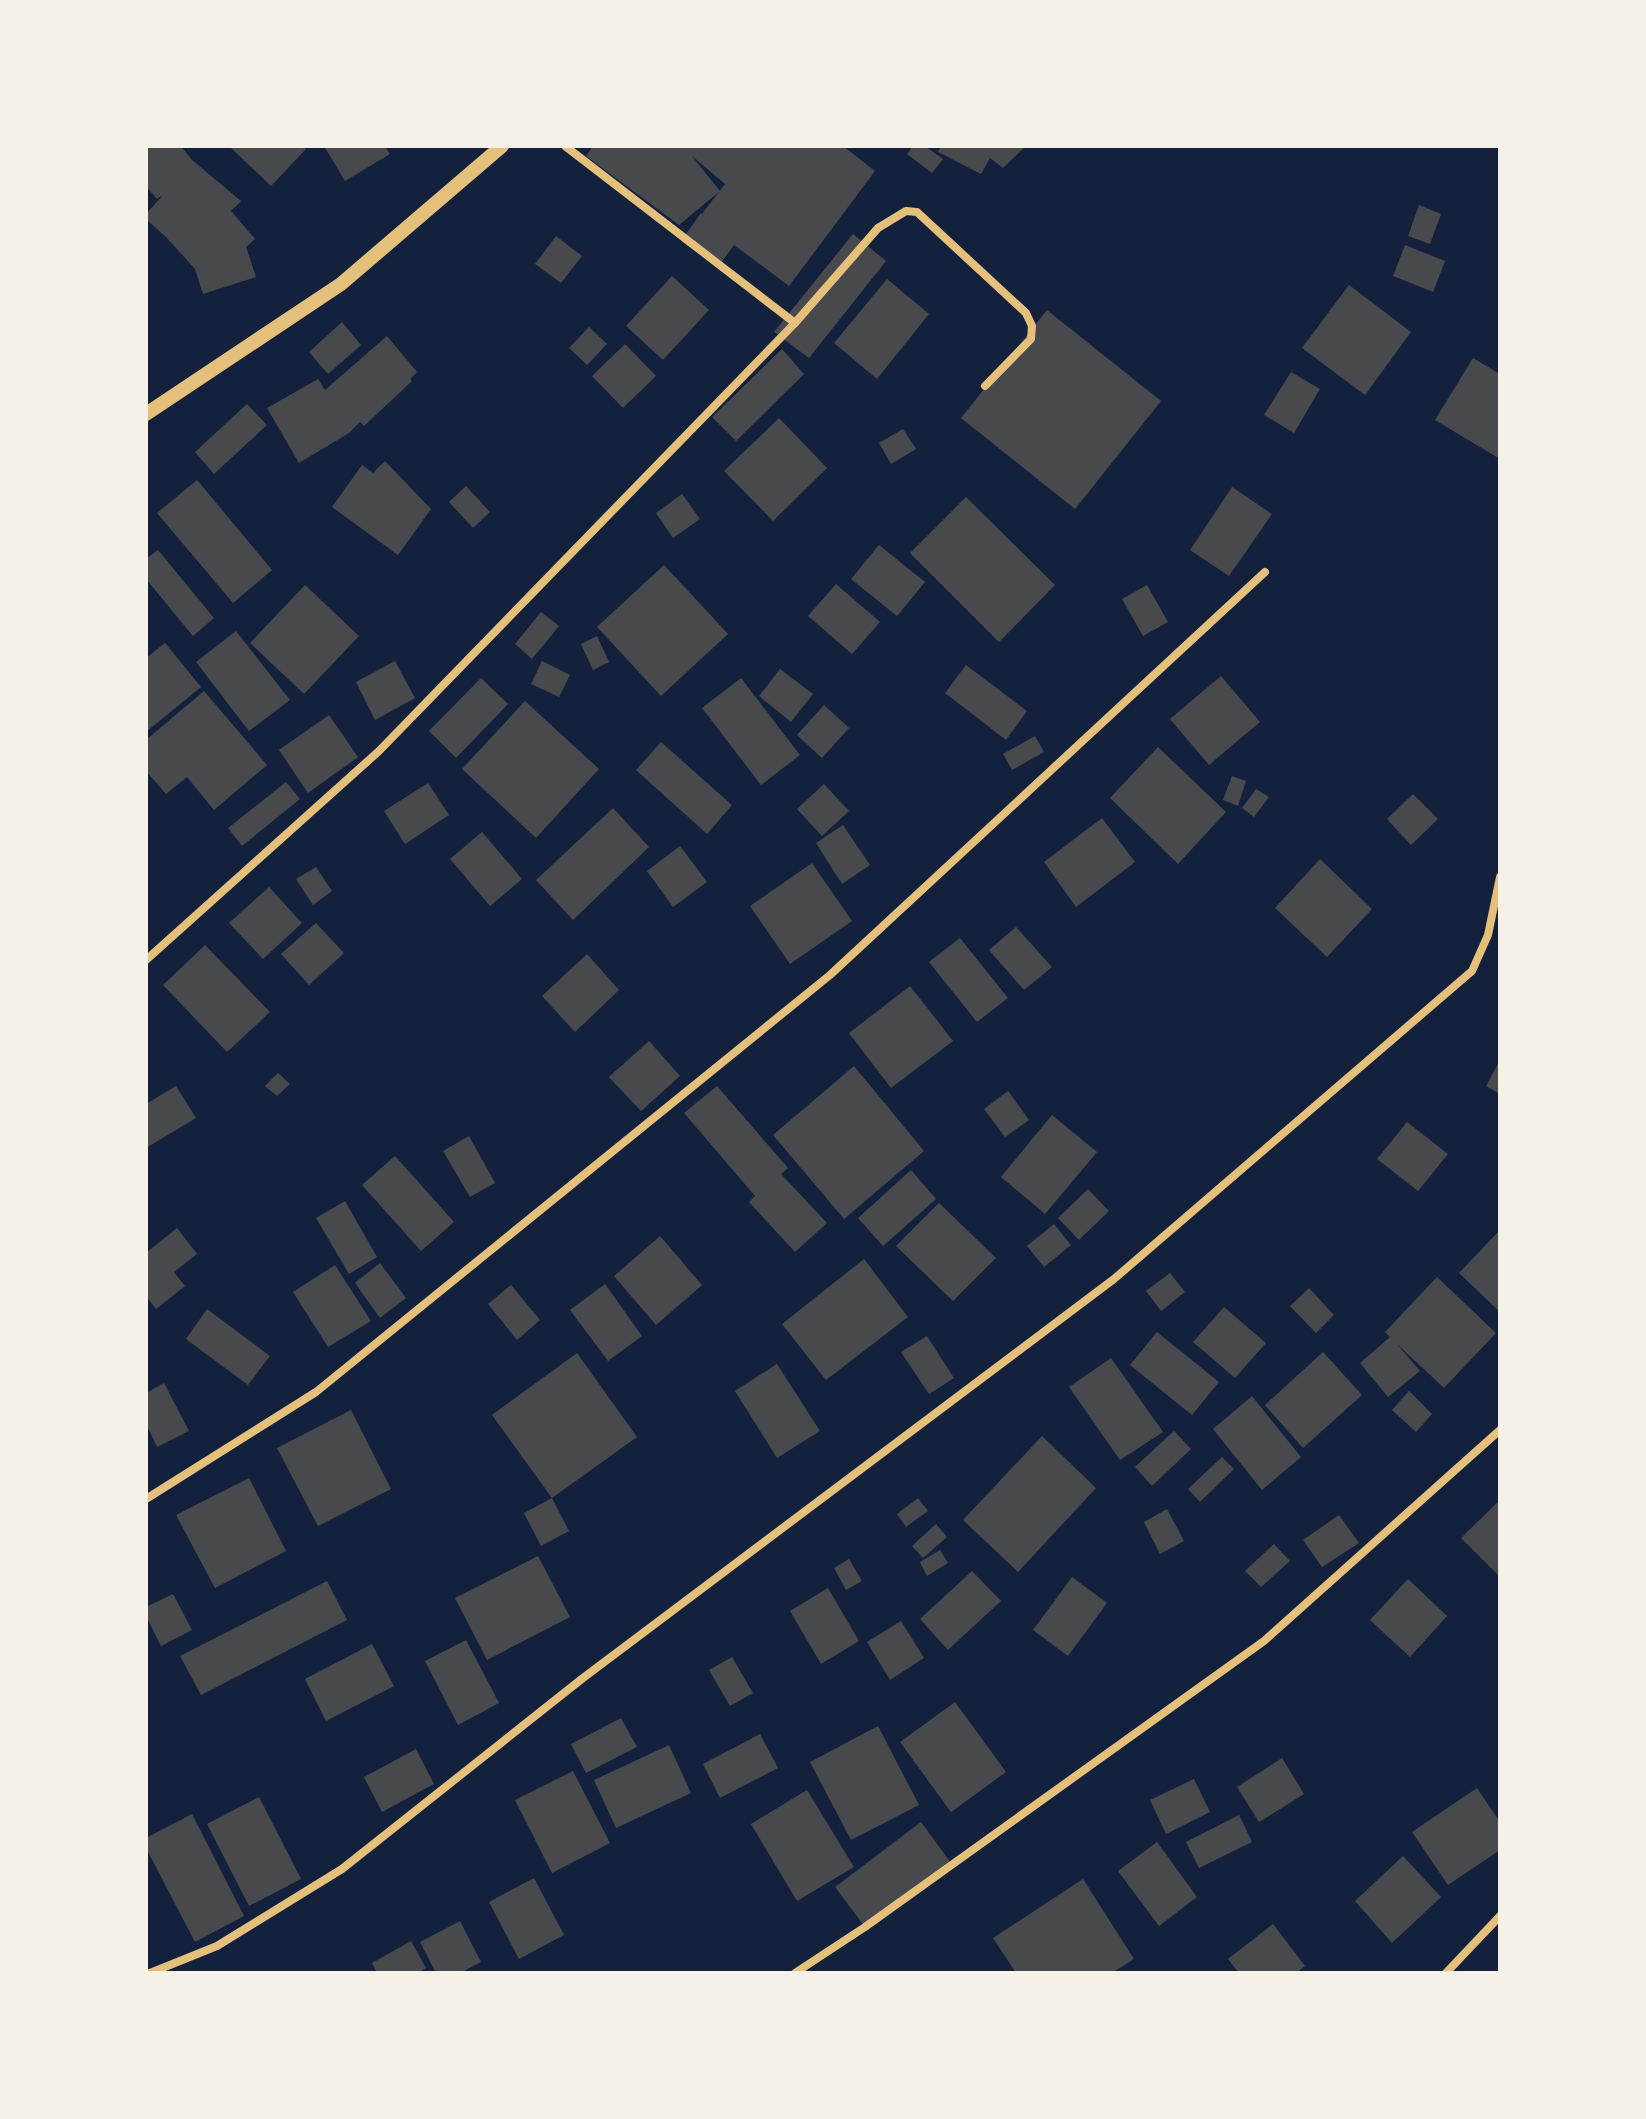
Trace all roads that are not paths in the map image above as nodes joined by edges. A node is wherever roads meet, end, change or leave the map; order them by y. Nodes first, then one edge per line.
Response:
1 (502, 146) edge
2 (565, 146) edge
3 (795, 323) junction
4 (985, 386) dead end
5 (146, 414) edge
6 (1265, 572) dead end
7 (1500, 877) edge
8 (146, 960) edge
9 (1500, 1430) edge
10 (146, 1499) edge
11 (1500, 1916) edge
12 (150, 1973) edge
13 (795, 1973) edge
14 (1446, 1973) edge

1 - 5 street
2 - 3 street
3 - 4 street
3 - 8 street
6 - 10 street
7 - 12 street
9 - 13 street
11 - 14 street

